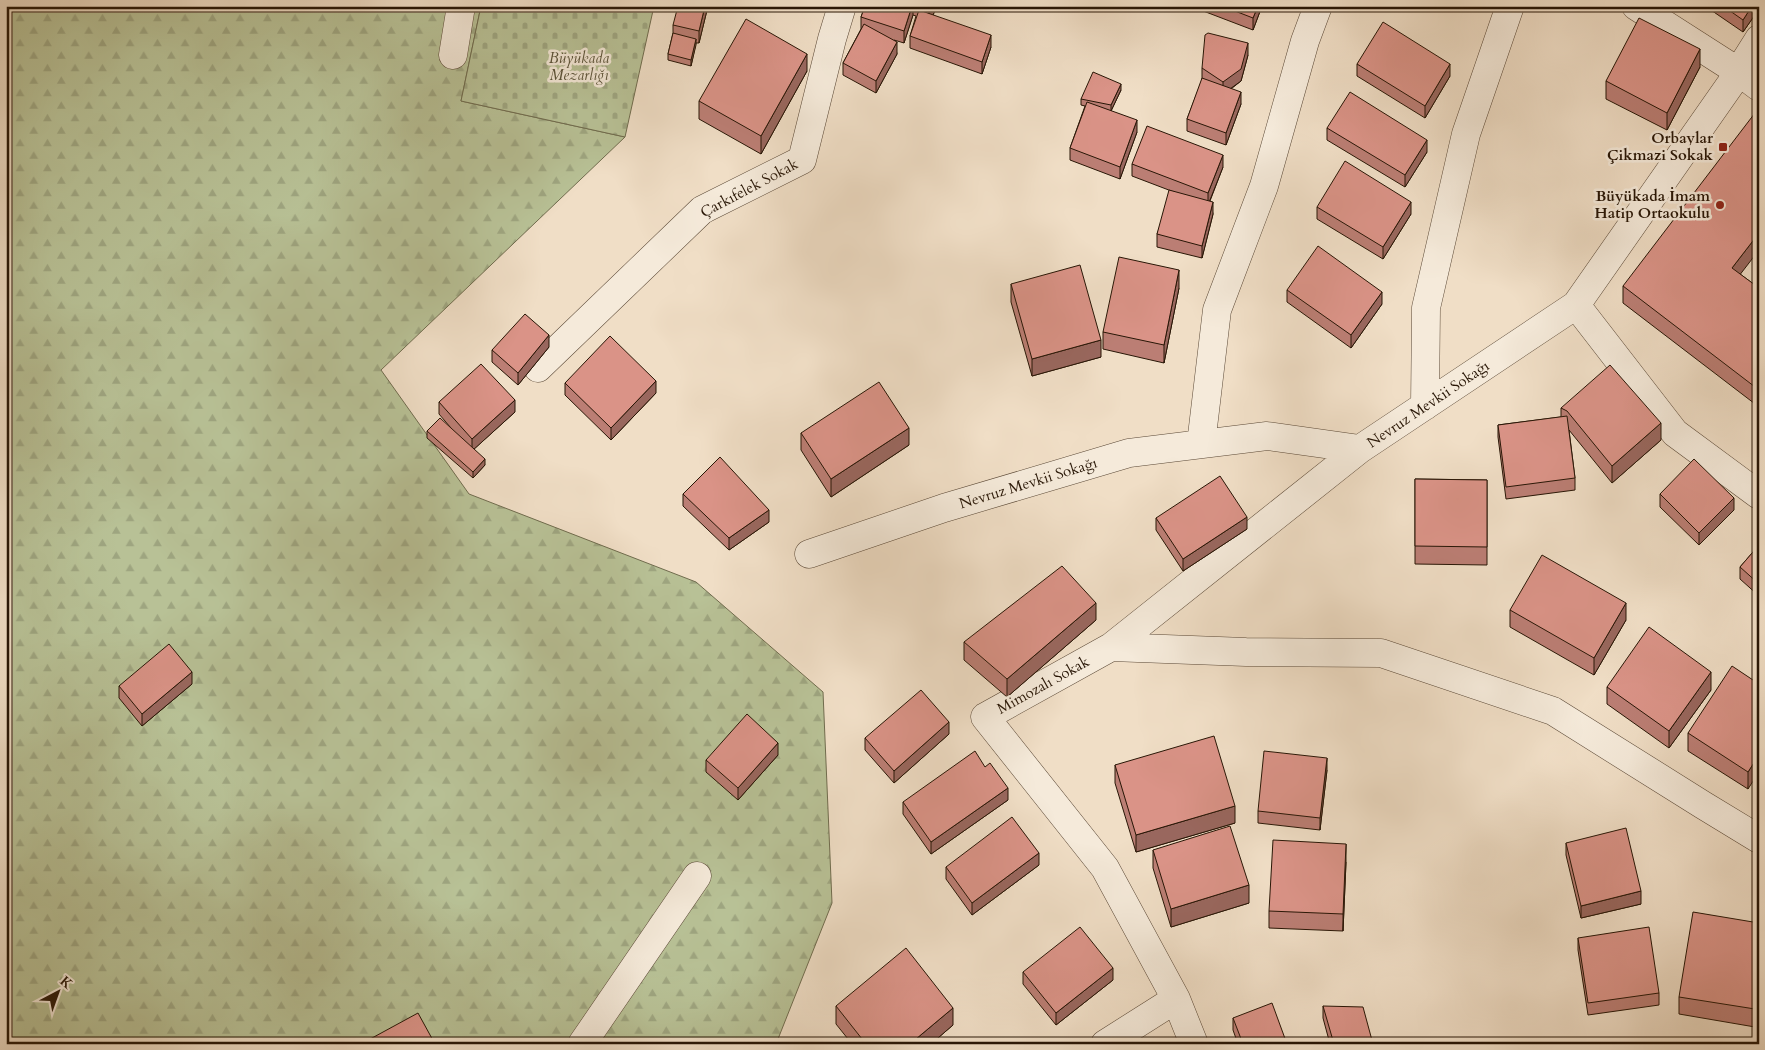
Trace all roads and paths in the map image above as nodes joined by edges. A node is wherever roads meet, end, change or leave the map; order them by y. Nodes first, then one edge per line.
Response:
1 (461, 6) edge
2 (842, 6) edge
3 (1318, 6) edge
4 (1510, 6) edge
5 (1636, 6) edge
6 (1759, 39) edge
7 (453, 55) dead end
8 (1749, 80) edge
9 (1576, 304) junction
10 (538, 368) dead end
11 (1426, 406) junction
12 (1201, 444) junction
13 (1360, 449) junction
14 (1759, 495) edge
15 (809, 554) dead end
16 (1111, 647) junction
17 (1759, 839) edge
18 (697, 876) dead end
19 (1176, 998) junction
20 (582, 1044) edge
21 (1106, 1044) edge
22 (1194, 1044) edge

1 - 7 street
2 - 10 street, Çarkıfelek Sokak
3 - 12 street
4 - 11 street
5 - 8 street
6 - 8 street, Nevruz Mevkii Sokağı
8 - 9 street, Nevruz Mevkii Sokağı
9 - 11 street, Nevruz Mevkii Sokağı
9 - 14 street
11 - 13 street, Nevruz Mevkii Sokağı
12 - 13 street, Nevruz Mevkii Sokağı
12 - 15 street, Nevruz Mevkii Sokağı
13 - 16 street, Mimozalı Sokak
16 - 17 street
16 - 19 street, Mimozalı Sokak
18 - 20 street
19 - 21 street
19 - 22 street, Mimozalı Sokak

